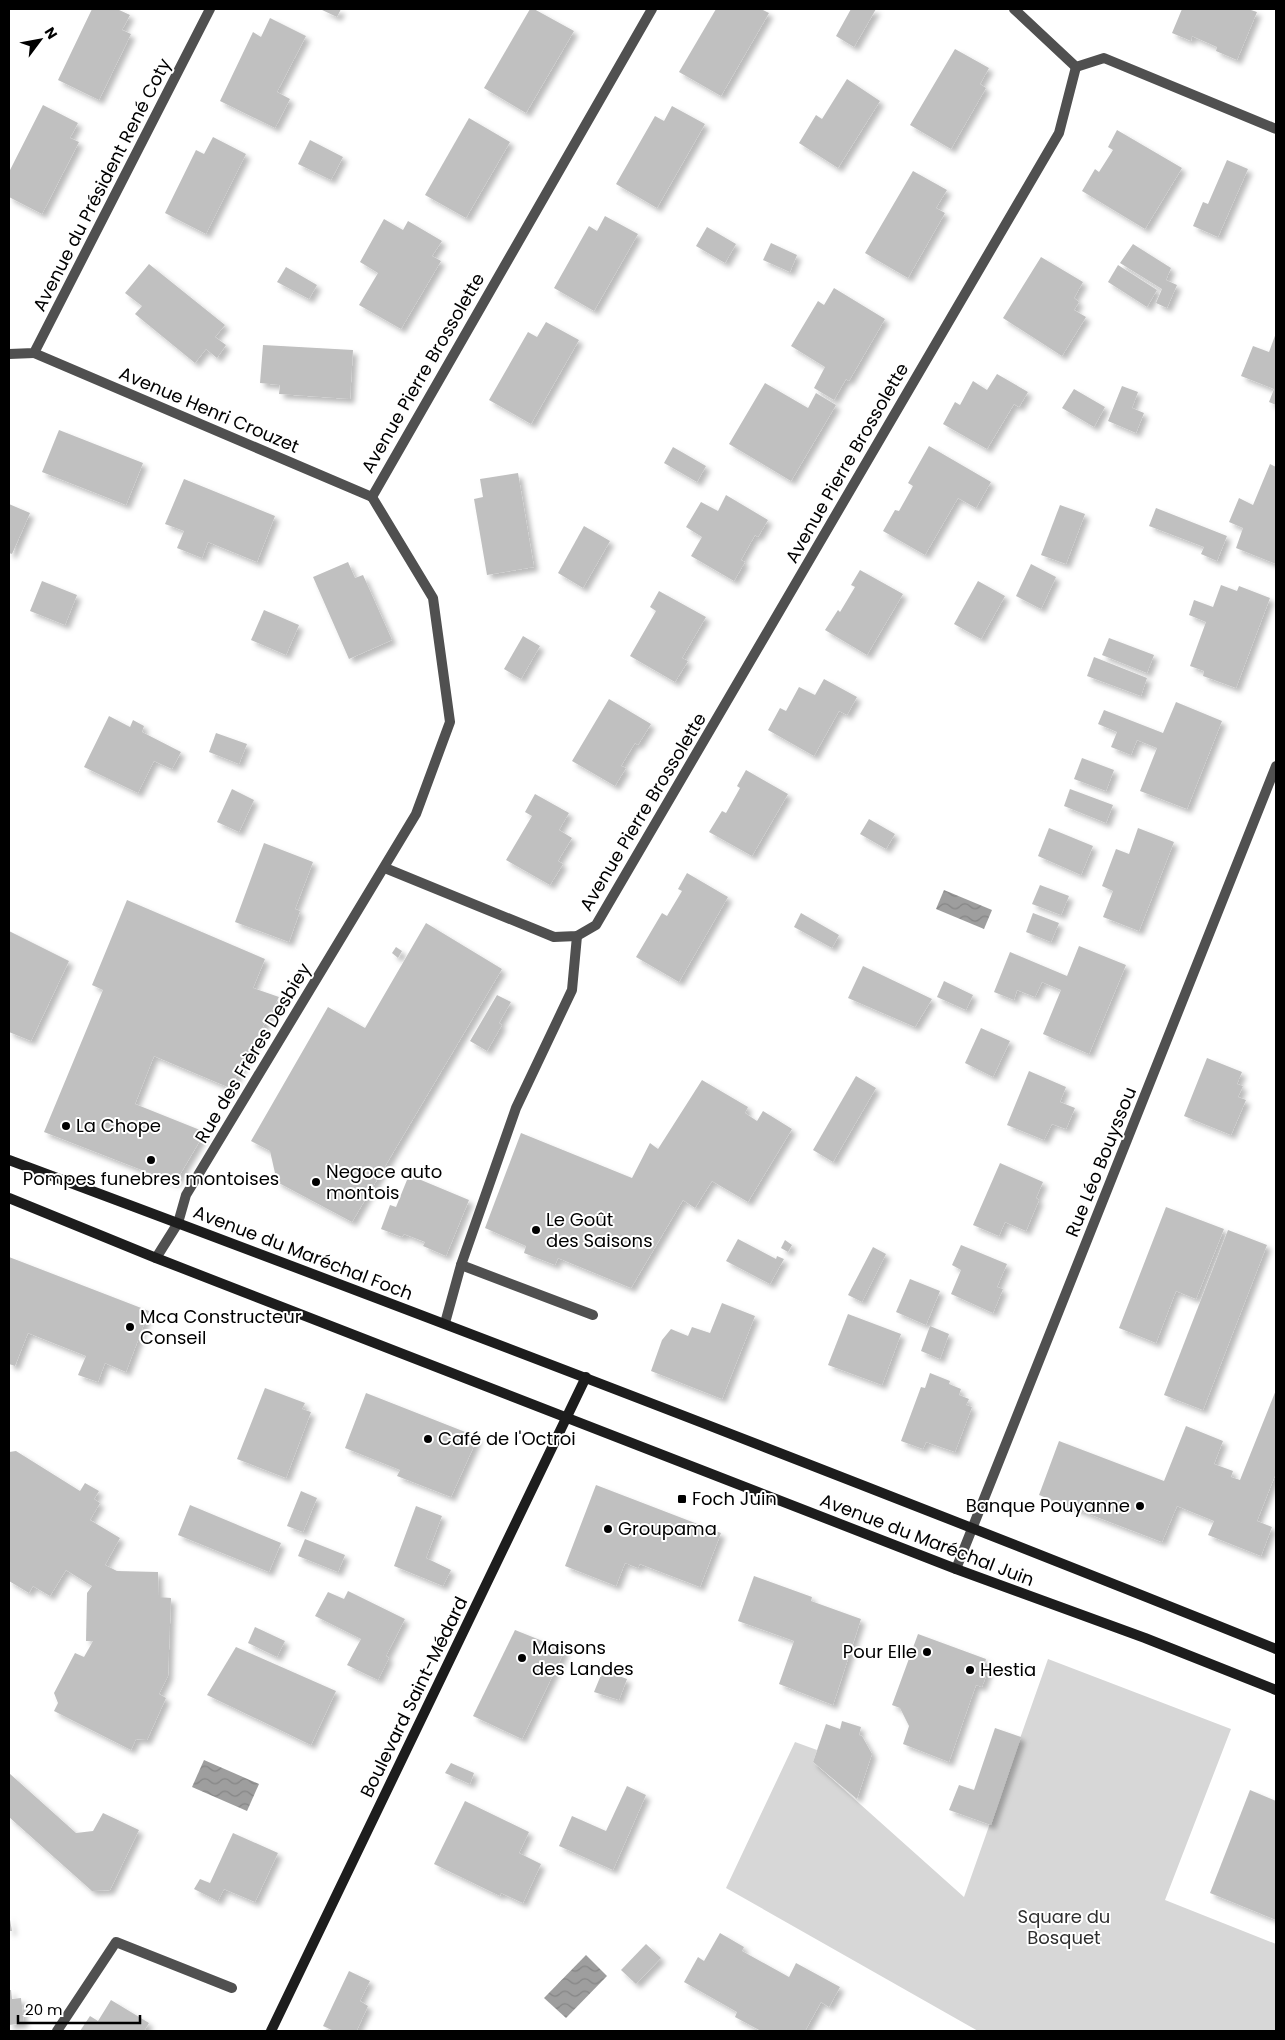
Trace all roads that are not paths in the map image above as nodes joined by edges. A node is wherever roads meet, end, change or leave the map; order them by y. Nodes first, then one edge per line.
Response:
1 (210, 9) edge
2 (652, 9) edge
3 (1014, 9) edge
4 (1076, 67) junction
5 (1276, 128) edge
6 (34, 353) junction
7 (9, 354) edge
8 (372, 497) junction
9 (1276, 766) edge
10 (385, 868) junction
11 (578, 936) junction
12 (9, 1160) edge
13 (9, 1198) edge
14 (178, 1224) junction
15 (156, 1258) junction
16 (462, 1265) junction
17 (593, 1315) dead end
18 (445, 1324) junction
19 (586, 1377) junction
20 (567, 1417) junction
21 (972, 1526) junction
22 (956, 1569) junction
23 (1276, 1649) edge
24 (1276, 1690) edge
25 (232, 1988) dead end
26 (57, 2031) edge
27 (271, 2031) edge

1 - 6 street, Avenue du Président René Coty
2 - 8 street, Avenue Pierre Brossolette
3 - 4 street
4 - 5 street
4 - 11 street, Avenue Pierre Brossolette
6 - 7 street
6 - 8 street, Avenue Henri Crouzet
8 - 10 street, Avenue Pierre Brossolette
9 - 21 street, Rue Léo Bouyssou
10 - 11 street, Avenue Pierre Brossolette
10 - 14 street, Rue des Frères Desbiey
11 - 16 street
12 - 14 main road, Avenue du Maréchal Foch
13 - 15 main road
14 - 15 street, Rue des Frères Desbiey
14 - 18 main road, Avenue du Maréchal Foch
15 - 20 main road
16 - 17 street
16 - 18 street
18 - 19 main road, Avenue du Maréchal Foch
19 - 20 main road, Boulevard Saint-Médard
19 - 21 main road, Avenue du Maréchal Juin
20 - 22 main road, Avenue du Maréchal Juin
20 - 27 main road, Boulevard Saint-Médard
21 - 22 street, Rue Léo Bouyssou
21 - 23 main road, Avenue du Maréchal Juin
22 - 24 main road, Avenue du Maréchal Juin
25 - 26 street

